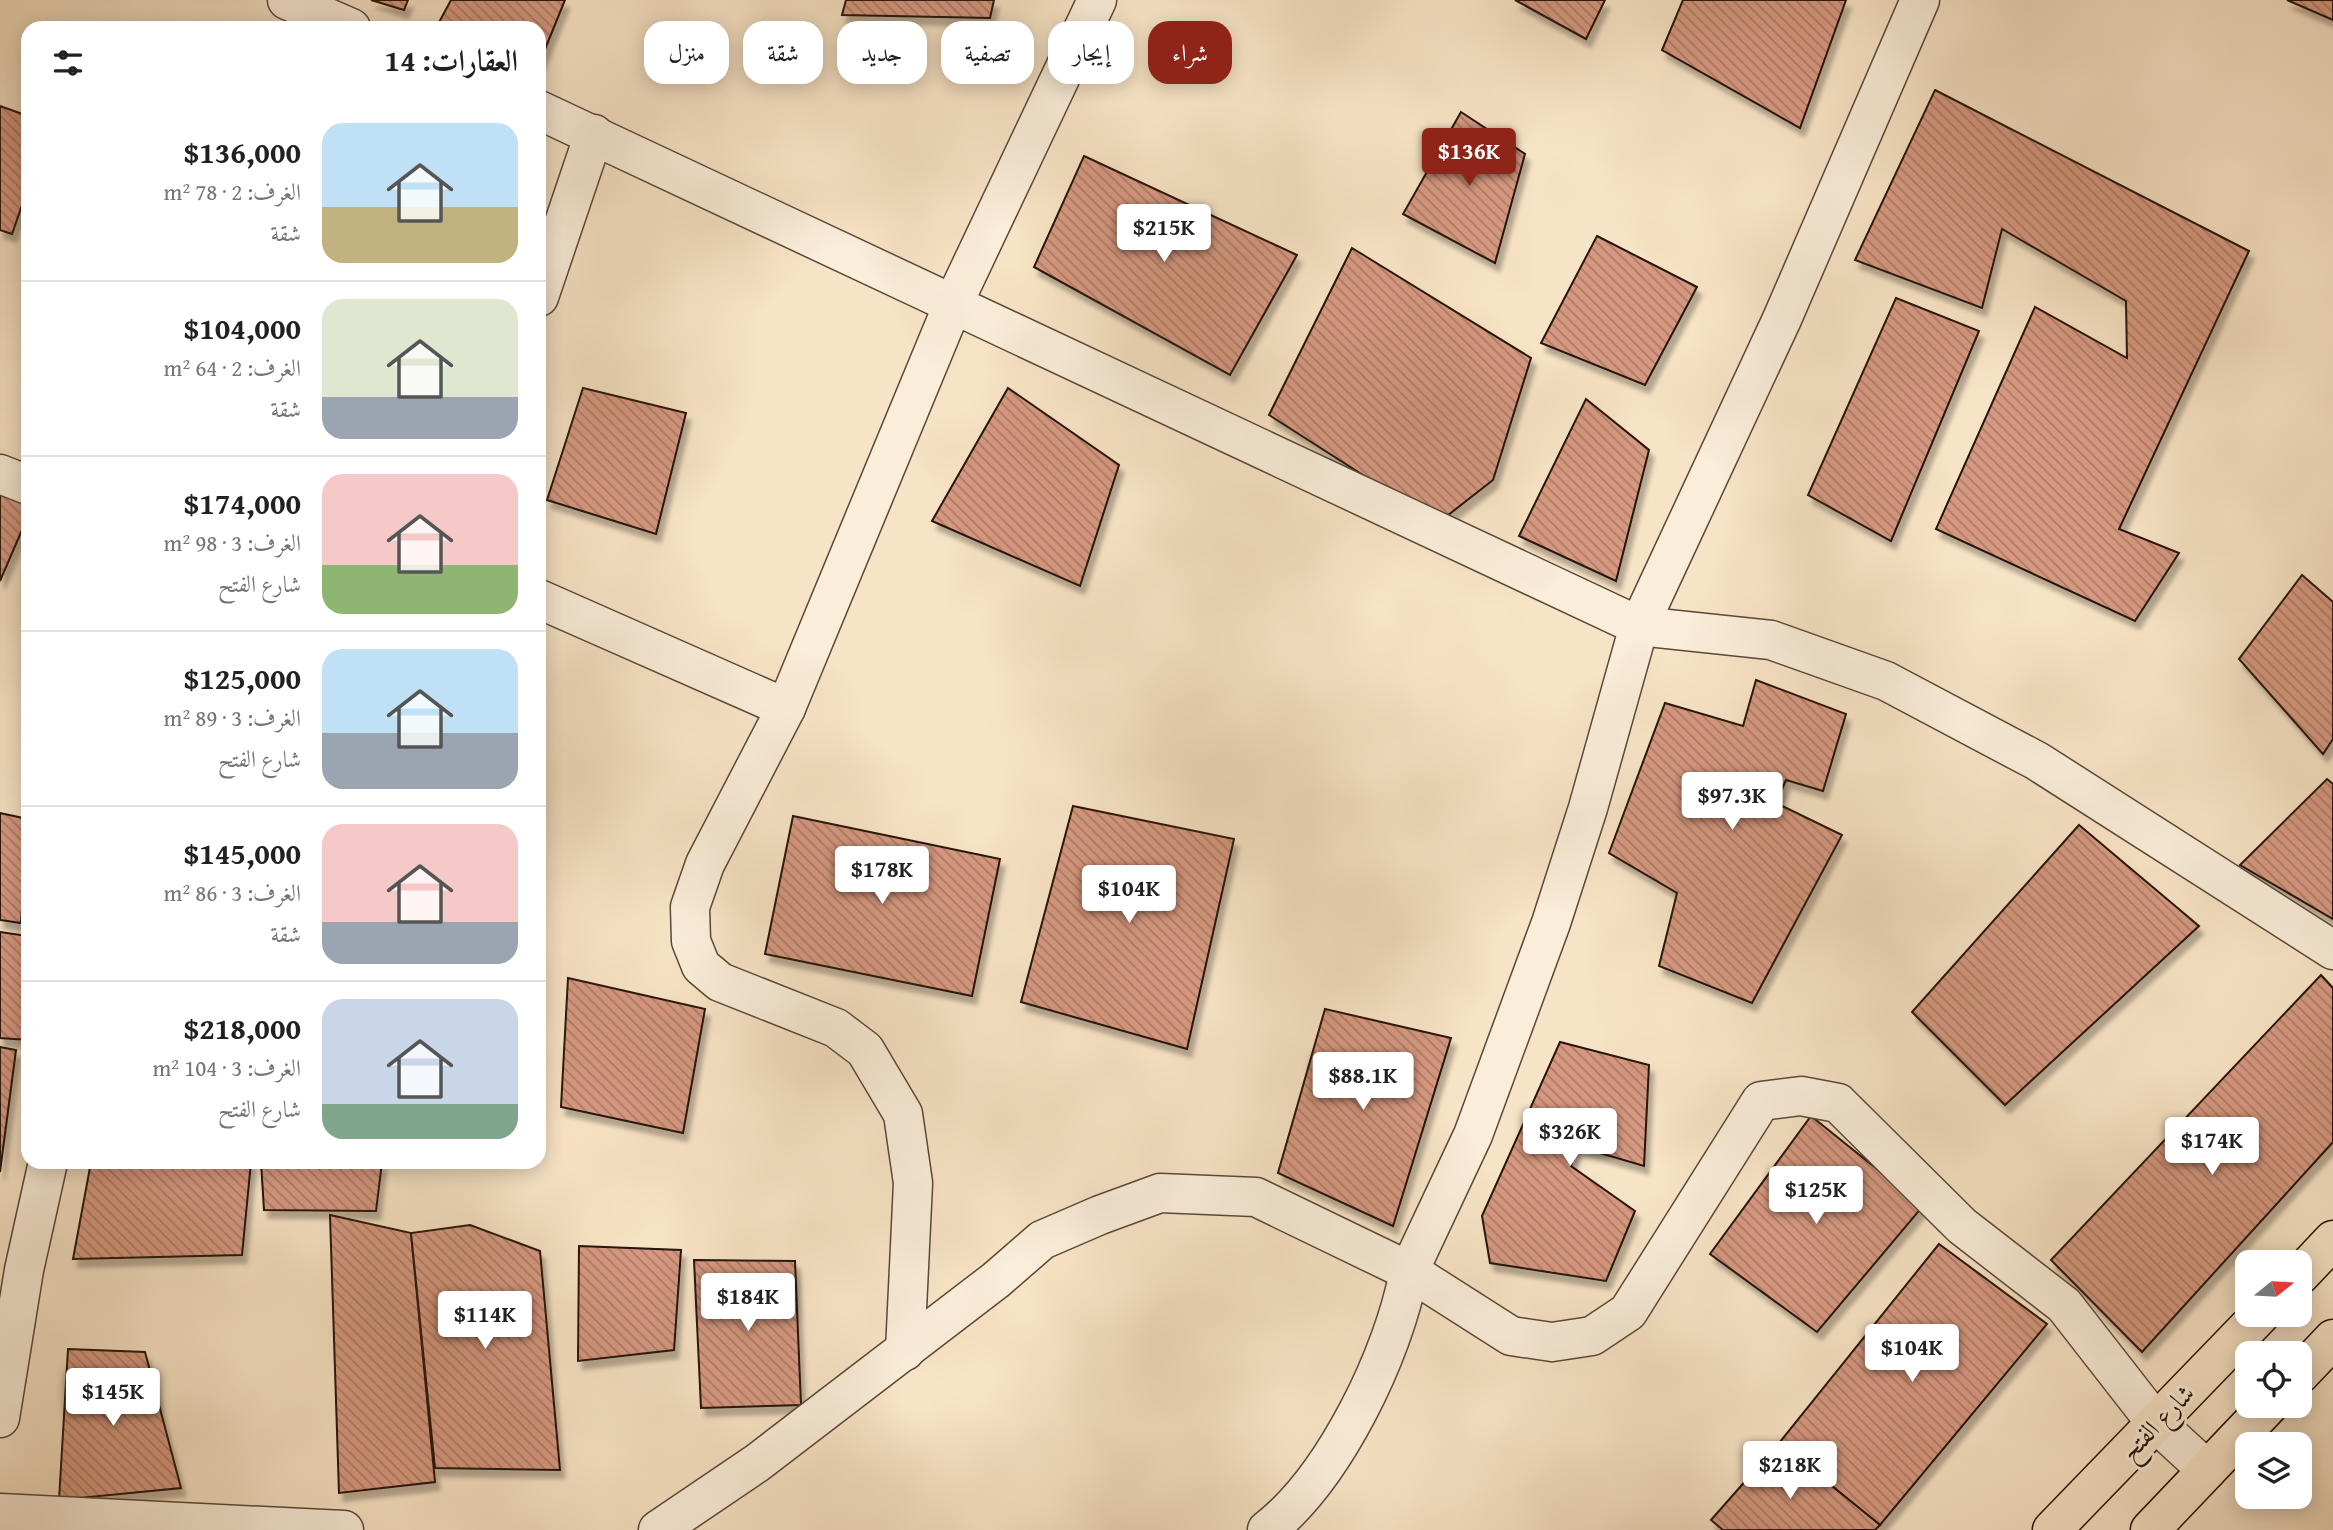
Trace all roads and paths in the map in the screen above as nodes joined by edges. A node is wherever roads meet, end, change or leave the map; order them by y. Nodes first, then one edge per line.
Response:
1 (287, 0) edge
2 (1097, 0) edge
3 (1920, 0) edge
4 (335, 21) edge
5 (546, 113) edge
6 (594, 134) junction
7 (546, 276) edge
8 (954, 302) junction
9 (0, 474) edge
10 (21, 482) edge
11 (546, 602) edge
12 (1639, 626) junction
13 (786, 708) junction
14 (2333, 950) edge
15 (46, 1169) edge
16 (2333, 1240) edge
17 (2312, 1262) edge
18 (1409, 1271) junction
19 (2248, 1327) edge
20 (2333, 1339) edge
21 (905, 1351) junction
22 (2312, 1361) edge
23 (0, 1418) edge
24 (2257, 1418) edge
25 (2156, 1423) junction
26 (2207, 1470) junction
27 (0, 1513) edge
28 (344, 1530) edge
29 (658, 1530) edge
30 (1267, 1530) edge
31 (2052, 1530) edge
32 (2150, 1530) edge

1 - 4 street
2 - 8 street
3 - 12 street
5 - 6 street
6 - 7 street
6 - 8 street
8 - 12 street
8 - 13 street
9 - 10 street
11 - 13 street
12 - 14 street
12 - 18 street
13 - 21 street
15 - 23 street
16 - 17 main road
18 - 21 street
18 - 25 street
18 - 30 street
19 - 25 main road, شارع الفتح
20 - 22 main road
21 - 29 street
24 - 26 main road
25 - 26 street
25 - 31 main road, شارع الفتح
26 - 32 main road
27 - 28 street

